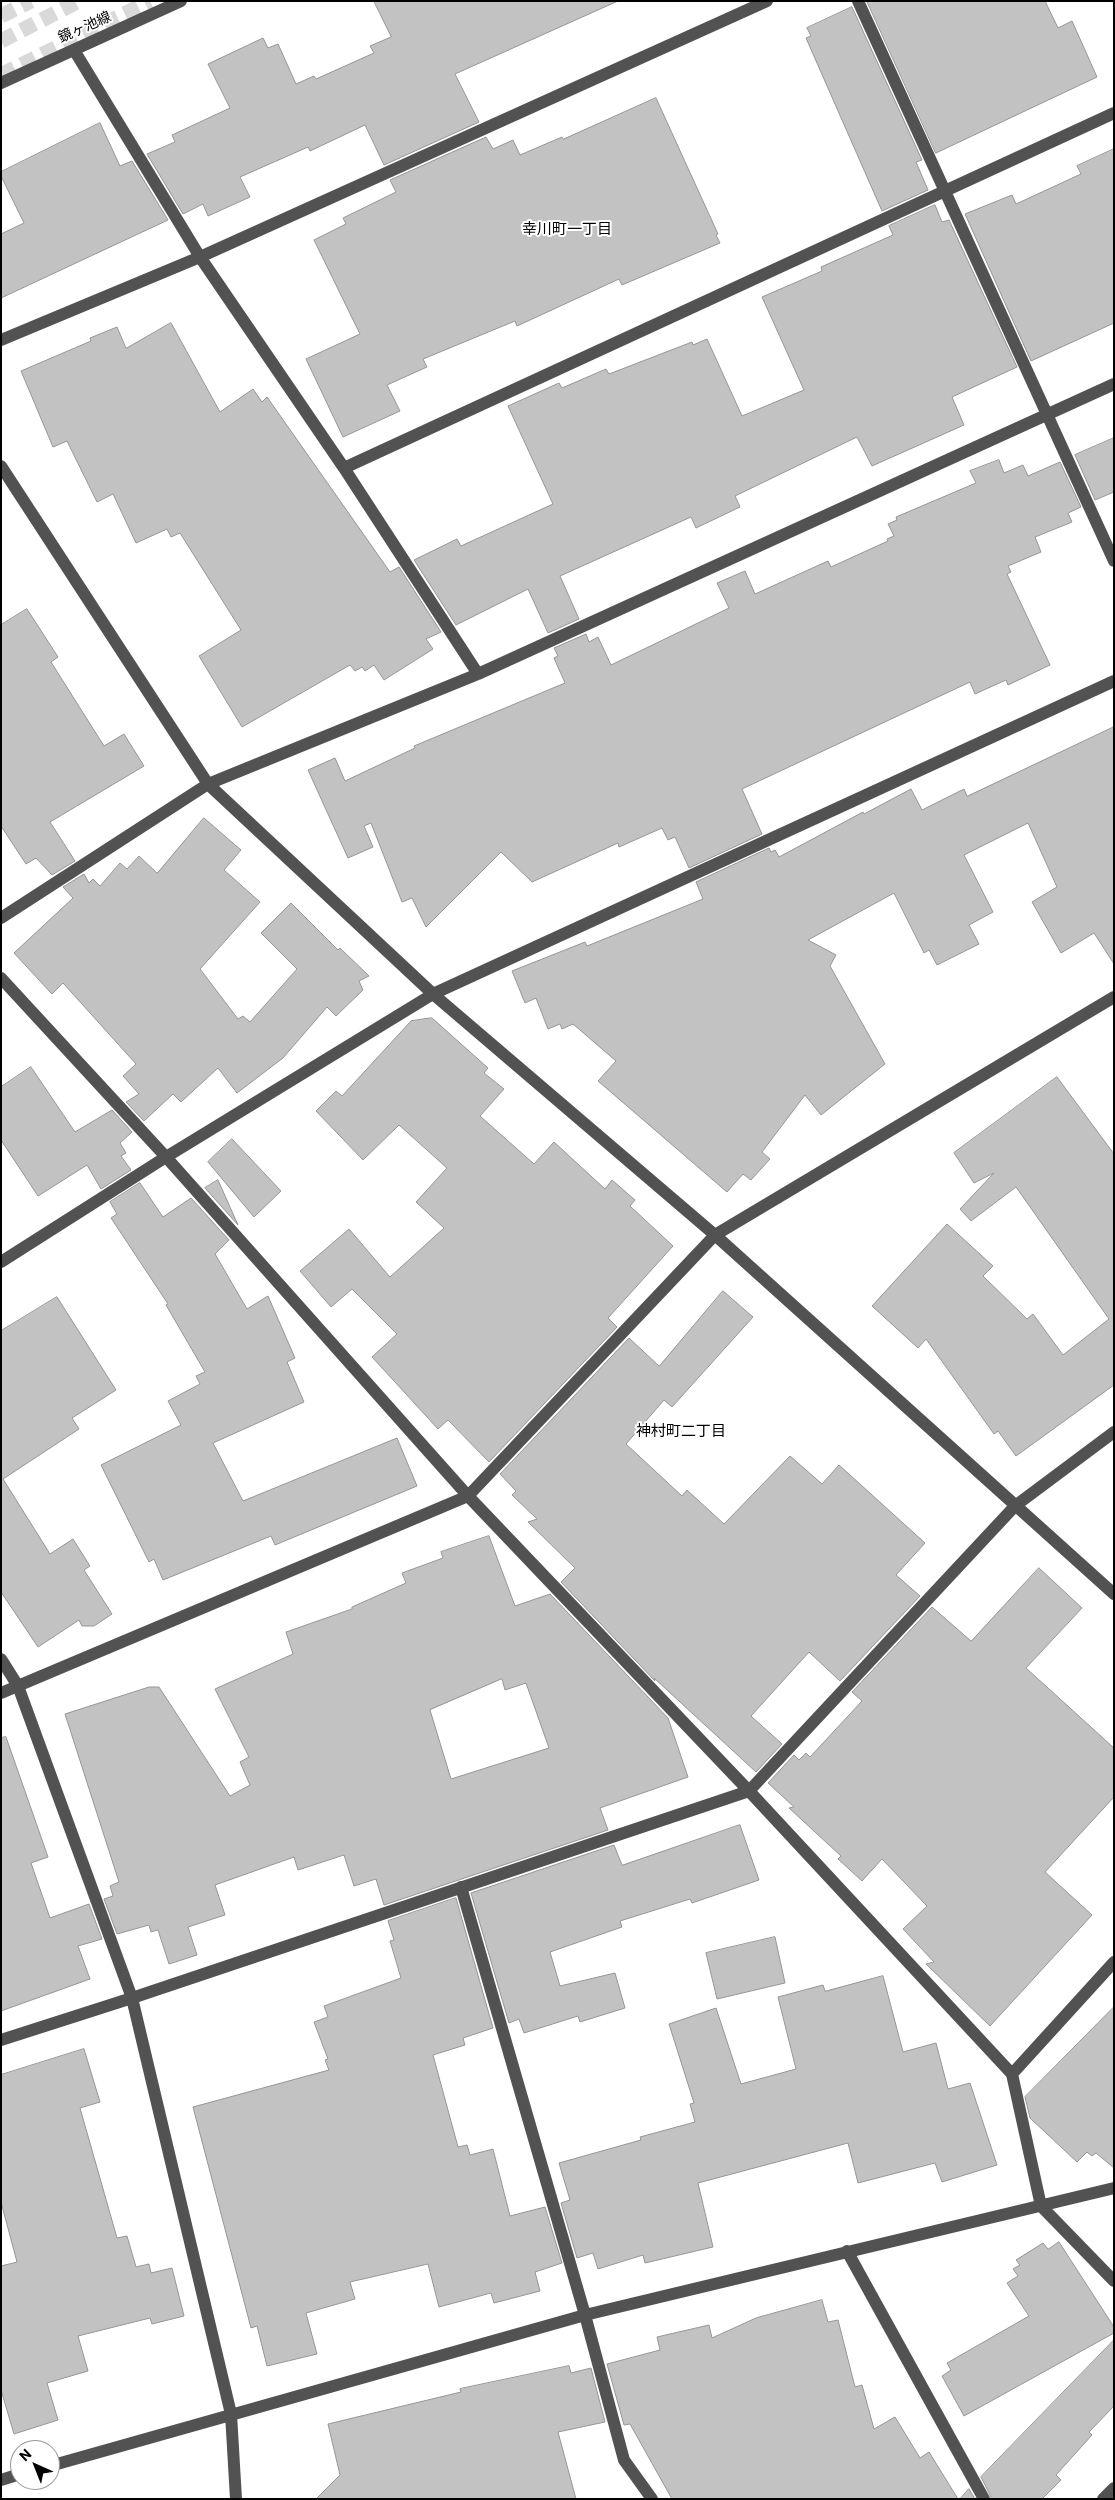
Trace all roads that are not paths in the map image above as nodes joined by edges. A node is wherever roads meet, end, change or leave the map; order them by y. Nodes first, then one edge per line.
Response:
1 (181, 1) edge
2 (767, 1) edge
3 (858, 1) edge
4 (74, 50) junction
5 (1, 83) edge
6 (1114, 114) edge
7 (946, 189) junction
8 (200, 257) junction
9 (1, 340) edge
10 (1114, 384) edge
11 (1046, 416) junction
12 (1, 466) edge
13 (344, 468) junction
14 (1114, 562) edge
15 (478, 674) junction
16 (1114, 681) edge
17 (208, 784) junction
18 (1, 918) edge
19 (1, 978) edge
20 (433, 994) junction
21 (1114, 997) edge
22 (166, 1157) junction
23 (715, 1235) junction
24 (1, 1262) edge
25 (1114, 1432) edge
26 (468, 1496) junction
27 (1015, 1506) junction
28 (1114, 1594) edge
29 (1, 1658) edge
30 (18, 1686) junction
31 (1, 1693) edge
32 (748, 1790) junction
33 (461, 1887) junction
34 (1114, 1962) edge
35 (132, 1998) junction
36 (1, 2040) edge
37 (1012, 2074) junction
38 (1114, 2188) edge
39 (1041, 2206) junction
40 (847, 2251) junction
41 (1114, 2280) edge
42 (585, 2315) junction
43 (231, 2414) junction
44 (60, 2463) edge
45 (1114, 2488) edge
46 (236, 2499) edge
47 (652, 2499) edge
48 (984, 2499) edge
49 (1103, 2499) edge

1 - 4 street, 鏡ヶ池線
2 - 8 street
3 - 7 street
4 - 5 street, 鏡ヶ池線
4 - 8 street
6 - 7 street
7 - 11 street
7 - 13 street
8 - 9 street
8 - 13 street
10 - 11 street
11 - 14 street
11 - 15 street
12 - 17 street
13 - 15 street
15 - 17 street
16 - 20 street
17 - 18 street
17 - 20 street
19 - 22 street
20 - 22 street
20 - 23 street
21 - 23 street
22 - 24 street
22 - 26 street
23 - 26 street
23 - 27 street
25 - 27 street
26 - 30 street
26 - 32 street
27 - 28 street
27 - 32 street
29 - 30 street
30 - 31 street
30 - 35 street
32 - 33 street
32 - 37 street
33 - 35 street
33 - 42 street
34 - 37 street
35 - 36 street
35 - 43 street
37 - 39 street
38 - 39 street
39 - 40 street
39 - 41 street
40 - 42 street
40 - 48 street
42 - 43 street
42 - 47 street
43 - 44 street
43 - 46 street
45 - 49 street

